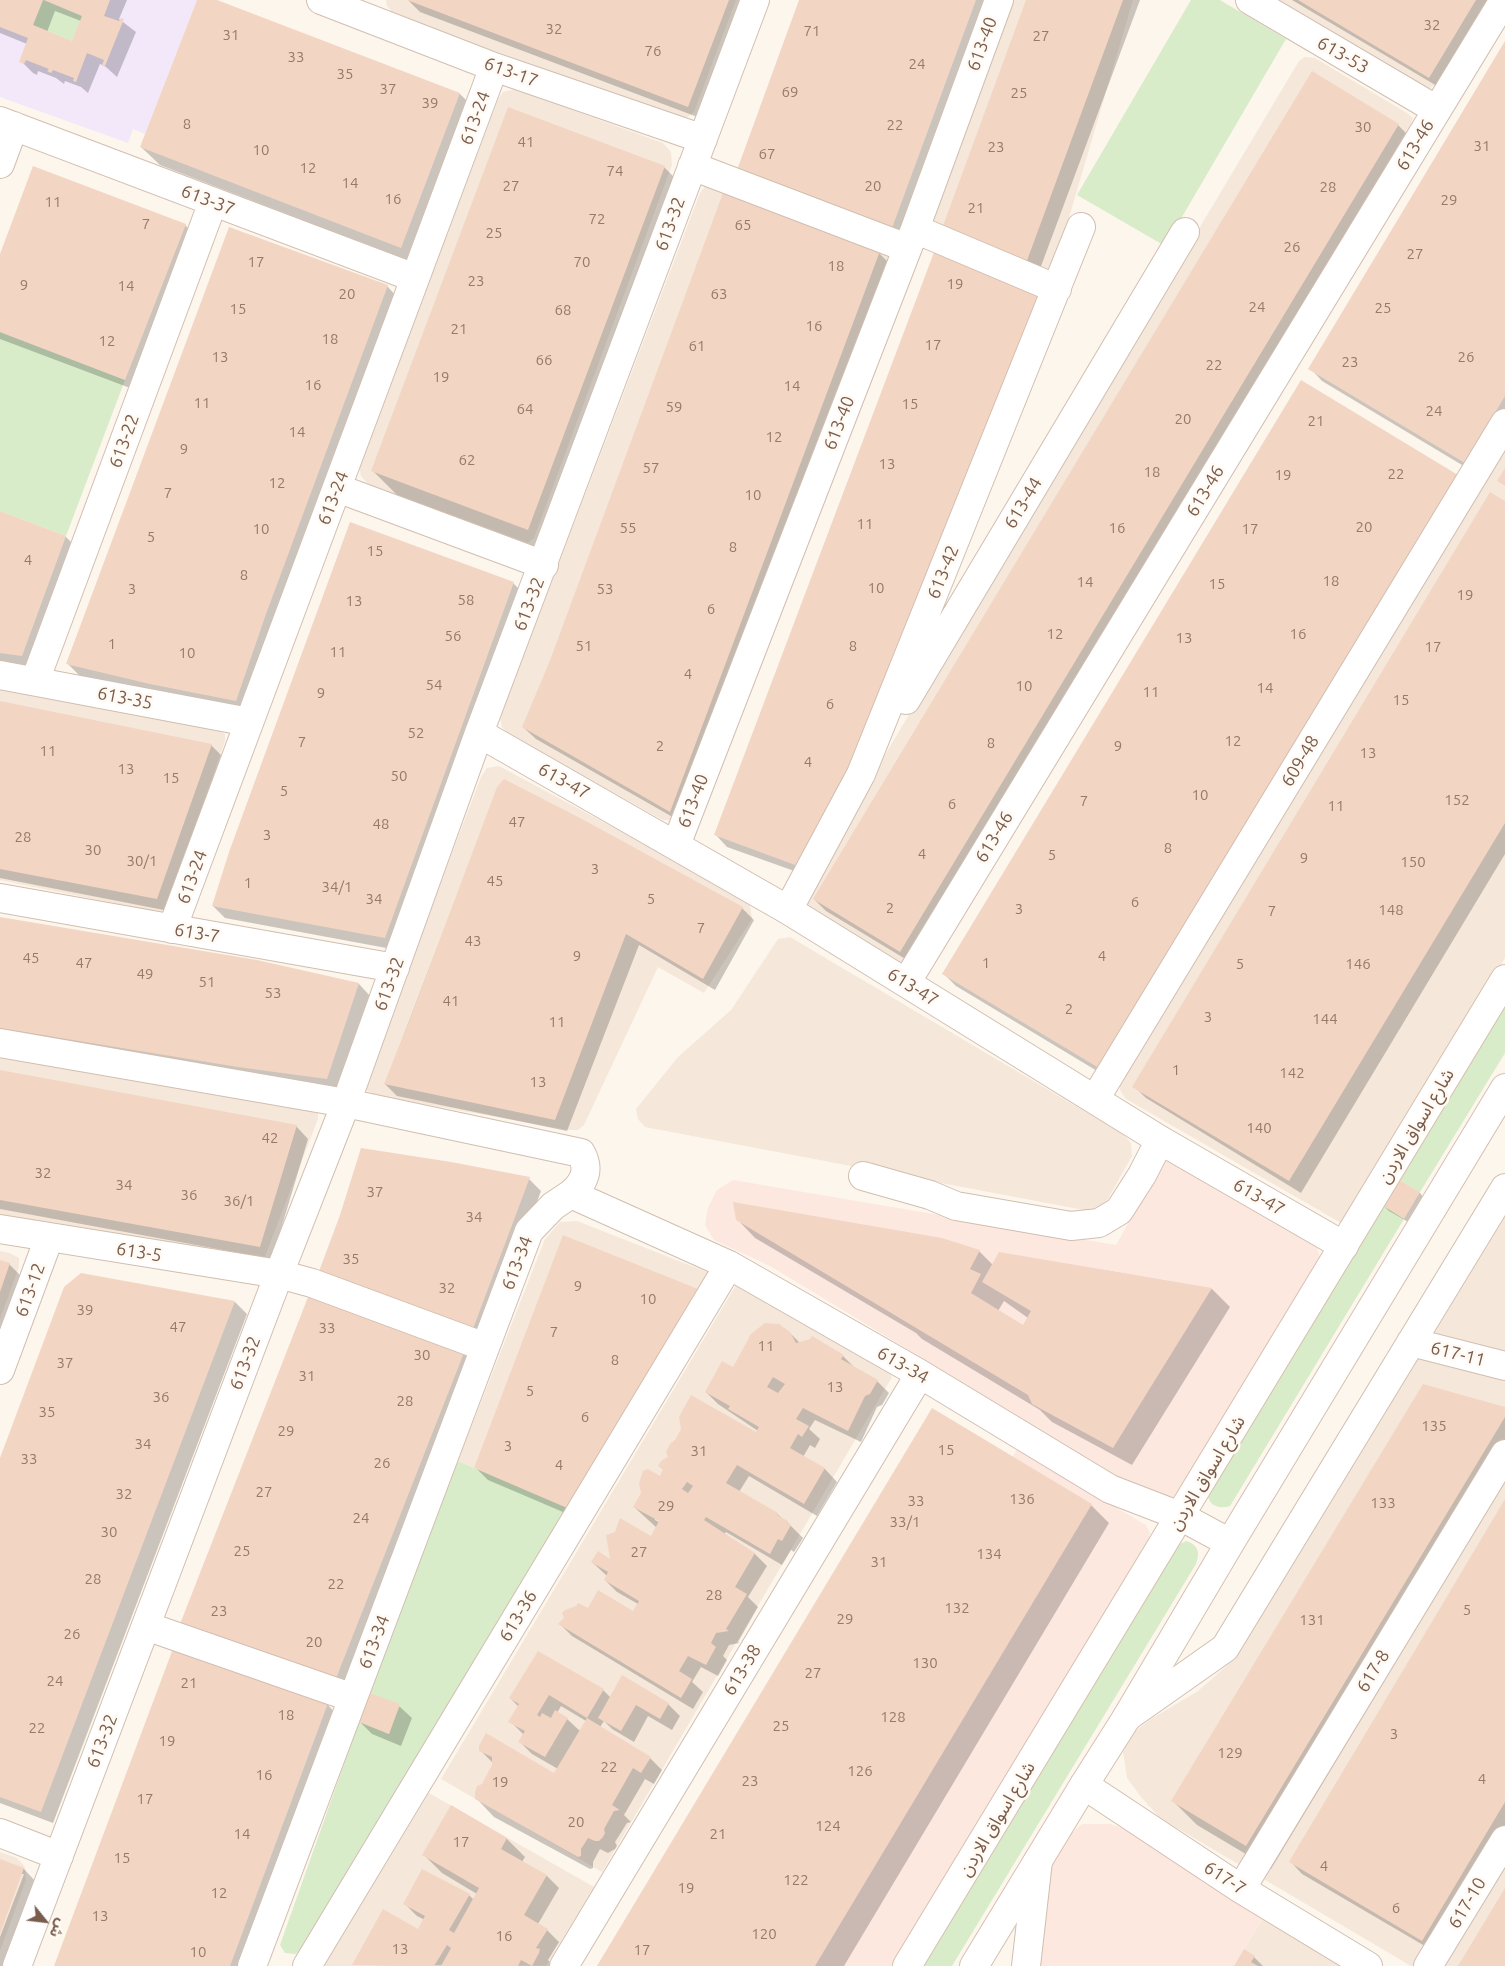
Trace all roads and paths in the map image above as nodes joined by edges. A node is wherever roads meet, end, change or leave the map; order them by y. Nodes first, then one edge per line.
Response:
1 (321, 0) edge
2 (755, 0) edge
3 (998, 0) edge
4 (1250, 0) edge
5 (1504, 0) edge
6 (369, 8) edge
7 (494, 67) junction
8 (1437, 110) junction
9 (7, 124) edge
10 (703, 139) junction
11 (0, 164) edge
12 (692, 166) junction
13 (213, 202) junction
14 (1081, 227) dead end
15 (1186, 232) dead end
16 (911, 238) junction
17 (415, 278) junction
18 (1057, 289) junction
19 (1505, 423) edge
20 (336, 488) junction
21 (544, 565) junction
22 (0, 675) edge
23 (35, 681) junction
24 (249, 722) junction
25 (479, 733) junction
26 (861, 774) junction
27 (676, 845) junction
28 (0, 898) edge
29 (788, 910) junction
30 (172, 929) junction
31 (395, 968) junction
32 (1505, 979) edge
33 (906, 982) junction
34 (0, 1043) edge
35 (1505, 1088) edge
36 (1096, 1099) junction
37 (346, 1103) junction
38 (1160, 1140) junction
39 (863, 1176) dead end
40 (1505, 1188) edge
41 (571, 1194) junction
42 (0, 1229) edge
43 (49, 1238) junction
44 (1344, 1246) junction
45 (729, 1266) junction
46 (279, 1274) junction
47 (1411, 1342) junction
48 (485, 1347) junction
49 (1505, 1366) edge
50 (0, 1370) edge
51 (920, 1374) junction
52 (1505, 1454) edge
53 (1180, 1516) junction
54 (1230, 1543) junction
55 (146, 1626) junction
56 (353, 1698) junction
57 (1127, 1717) junction
58 (1084, 1785) junction
59 (0, 1833) edge
60 (1505, 1840) edge
61 (59, 1856) junction
62 (1038, 1861) junction
63 (1241, 1888) junction
64 (17, 1966) edge
65 (252, 1966) edge
66 (307, 1966) edge
67 (564, 1966) edge
68 (908, 1966) edge
69 (974, 1966) edge
70 (1026, 1966) edge
71 (1368, 1966) edge
72 (1428, 1966) edge

1 - 6 street, 613-17
2 - 10 street, 613-32
3 - 16 street, 613-40
4 - 8 street, 613-53
5 - 8 street, 613-46
6 - 7 street, 613-17
7 - 10 street, 613-17
7 - 17 street, 613-24
8 - 33 street, 613-46
9 - 11 street
9 - 13 street, 613-37
10 - 12 street, 613-32
12 - 16 street
12 - 21 street, 613-32
13 - 17 street, 613-37
13 - 23 street, 613-22
14 - 18 street, 613-42
15 - 26 street, 613-44
16 - 18 street
16 - 27 street, 613-40
17 - 20 street, 613-24
18 - 26 street, 613-42
19 - 36 street, 609-48
20 - 21 street
20 - 24 street, 613-24
21 - 25 street, 613-32
22 - 23 street, 613-35
23 - 24 street, 613-35
24 - 30 street, 613-24
25 - 27 street, 613-47
25 - 31 street, 613-32
26 - 29 street, 613-42
27 - 29 street, 613-47
28 - 30 street, 613-7
29 - 33 street, 613-47
30 - 31 street, 613-7
31 - 37 street, 613-32
32 - 44 street, شارع اسواق الاردن
33 - 36 street, 613-47
34 - 37 street
35 - 54 street
36 - 38 street, 613-47
37 - 41 street
37 - 46 street, 613-32
38 - 39 street
38 - 44 street, 613-47
40 - 47 street
41 - 45 street, 613-34
41 - 48 street, 613-34
42 - 43 street, 613-5
43 - 46 street, 613-5
43 - 50 street, 613-12
44 - 53 street, شارع اسواق الاردن
45 - 51 street, 613-34
45 - 66 street, 613-36
46 - 48 street, 613-5
46 - 55 street, 613-32
47 - 49 street, 617-11
47 - 57 street
48 - 56 street, 613-34
51 - 53 street, 613-34
51 - 67 street, 613-38
52 - 63 street, 617-8
53 - 54 street, 613-34
53 - 68 street, شارع اسواق الاردن
54 - 57 street
55 - 56 street
55 - 61 street, 613-32
56 - 65 street, 613-34
57 - 58 street
58 - 62 street
58 - 63 street, 617-7
59 - 61 street
60 - 72 street, 617-10
61 - 64 street, 613-32
62 - 69 street
62 - 70 street
63 - 71 street, 617-7

